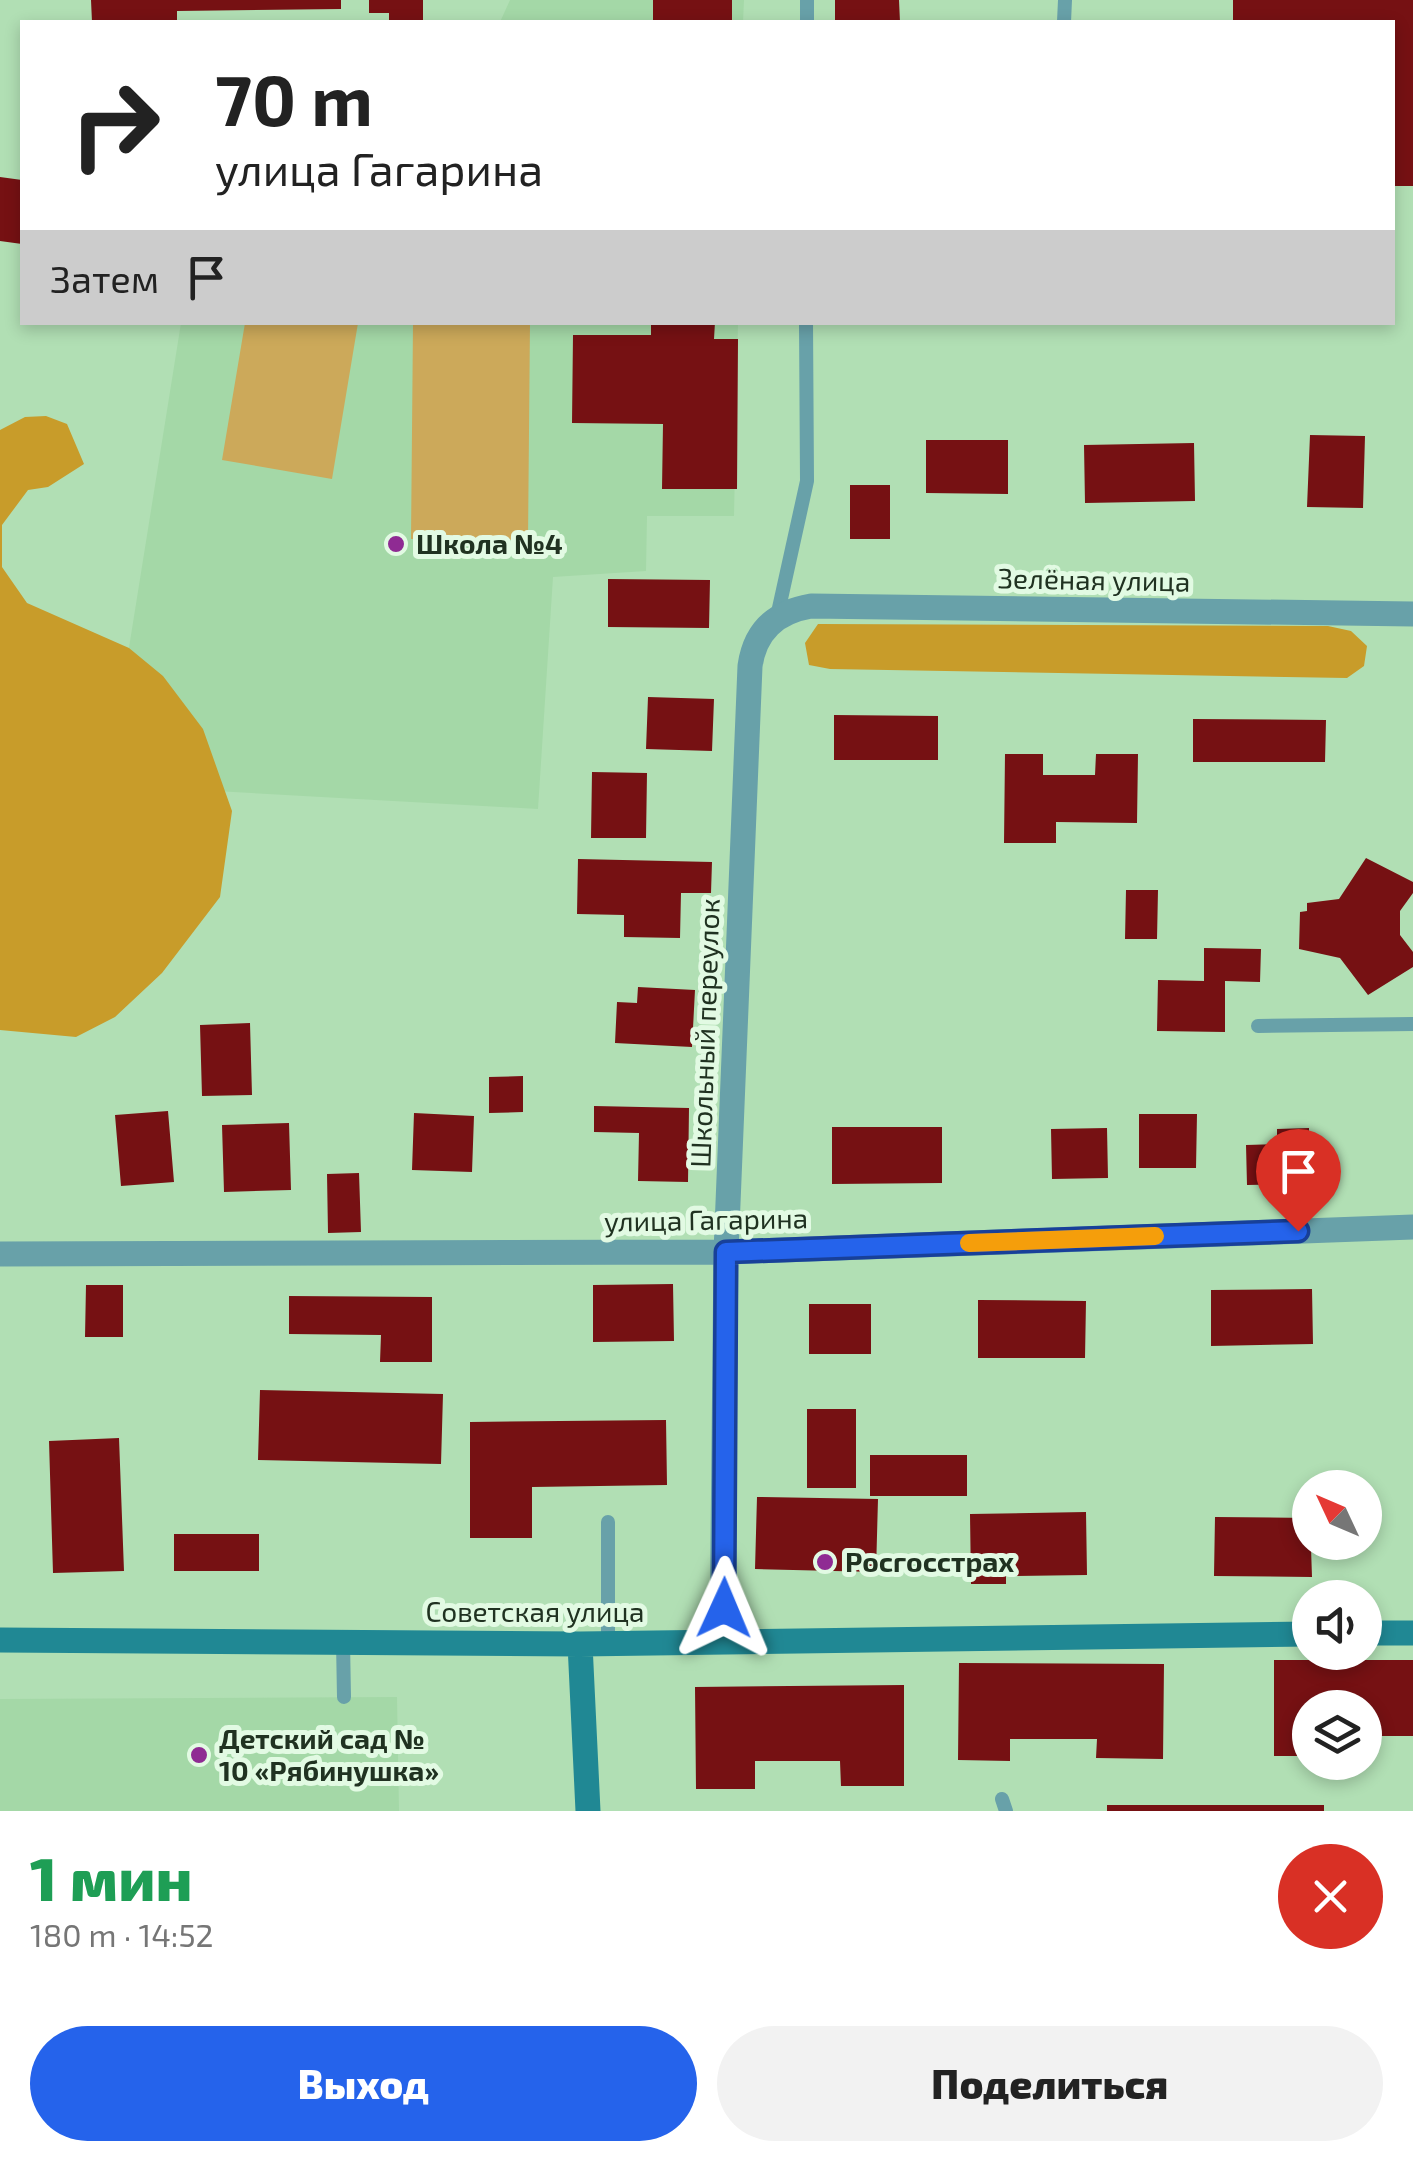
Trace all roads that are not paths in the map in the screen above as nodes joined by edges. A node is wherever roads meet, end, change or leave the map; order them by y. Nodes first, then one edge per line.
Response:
1 (806, 325) edge
2 (1413, 614) edge
3 (777, 618) junction
4 (1413, 1024) edge
5 (1258, 1026) dead end
6 (1413, 1227) edge
7 (726, 1252) junction
8 (0, 1254) edge
9 (608, 1522) dead end
10 (1413, 1633) edge
11 (1292, 1634) edge
12 (1382, 1634) edge
13 (0, 1640) edge
14 (722, 1640) junction
15 (344, 1642) junction
16 (608, 1643) junction
17 (580, 1644) junction
18 (344, 1697) dead end
19 (588, 1811) edge

1 - 3 lane
2 - 3 street, Зелёная улица
3 - 7 street, Школьный переулок
4 - 5 lane
6 - 7 street, улица Гагарина
7 - 8 street, улица Гагарина
7 - 14 street, Школьный переулок
9 - 16 lane
10 - 12 street
11 - 14 street, Советская улица
13 - 15 street, Советская улица
14 - 16 street, Советская улица
15 - 17 street, Советская улица
15 - 18 lane
16 - 17 street, Советская улица
17 - 19 street

